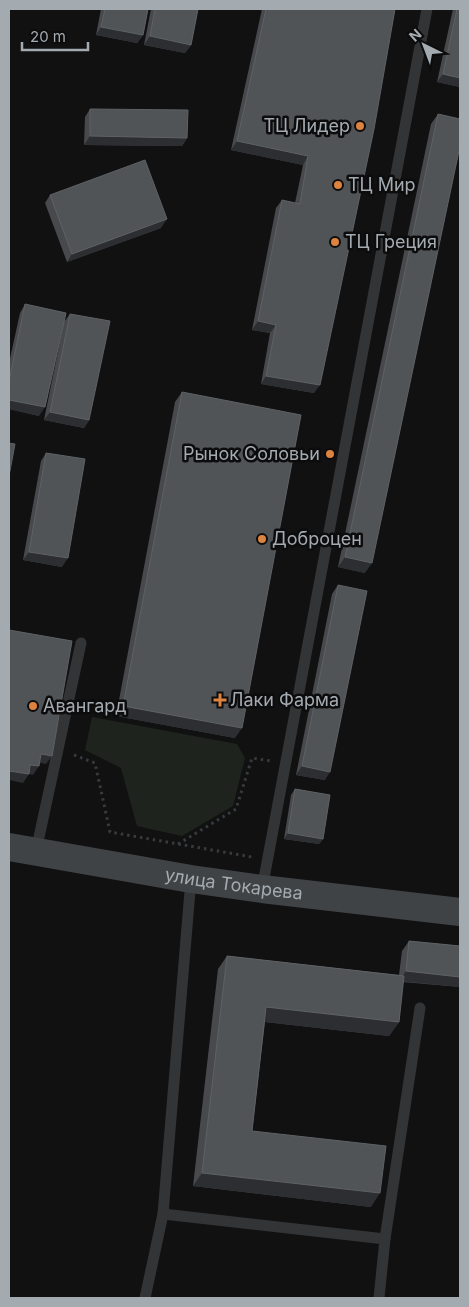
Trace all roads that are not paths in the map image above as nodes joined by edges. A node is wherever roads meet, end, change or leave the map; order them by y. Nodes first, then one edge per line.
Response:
1 (427, 9) edge
2 (81, 642) dead end
3 (9, 847) edge
4 (36, 851) junction
5 (191, 879) junction
6 (262, 889) junction
7 (460, 912) edge
8 (420, 1008) dead end
9 (163, 1214) junction
10 (385, 1239) junction
11 (144, 1298) edge
12 (379, 1298) edge

1 - 6 lane
2 - 4 lane
3 - 4 street, улица Токарева
4 - 5 street, улица Токарева
5 - 6 street, улица Токарева
5 - 9 lane
6 - 7 street, улица Токарева
8 - 10 lane
9 - 10 lane
9 - 11 lane
10 - 12 lane

